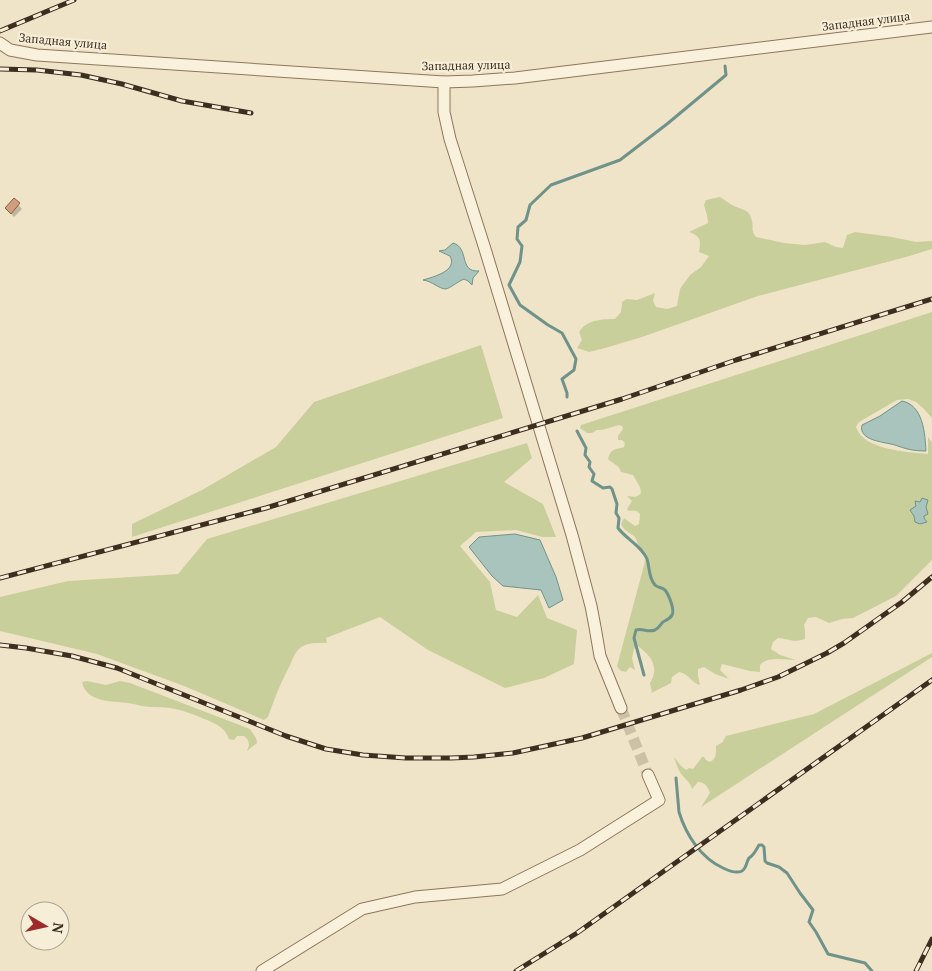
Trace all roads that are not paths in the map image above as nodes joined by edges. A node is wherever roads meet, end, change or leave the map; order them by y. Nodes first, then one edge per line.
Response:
1 (932, 27) edge
2 (0, 43) edge
3 (444, 82) junction
4 (620, 708) tunnel mouth
5 (648, 775) tunnel mouth
6 (262, 971) edge

1 - 3 street, Западная улица
2 - 3 street, Западная улица
3 - 4 street
5 - 6 street

